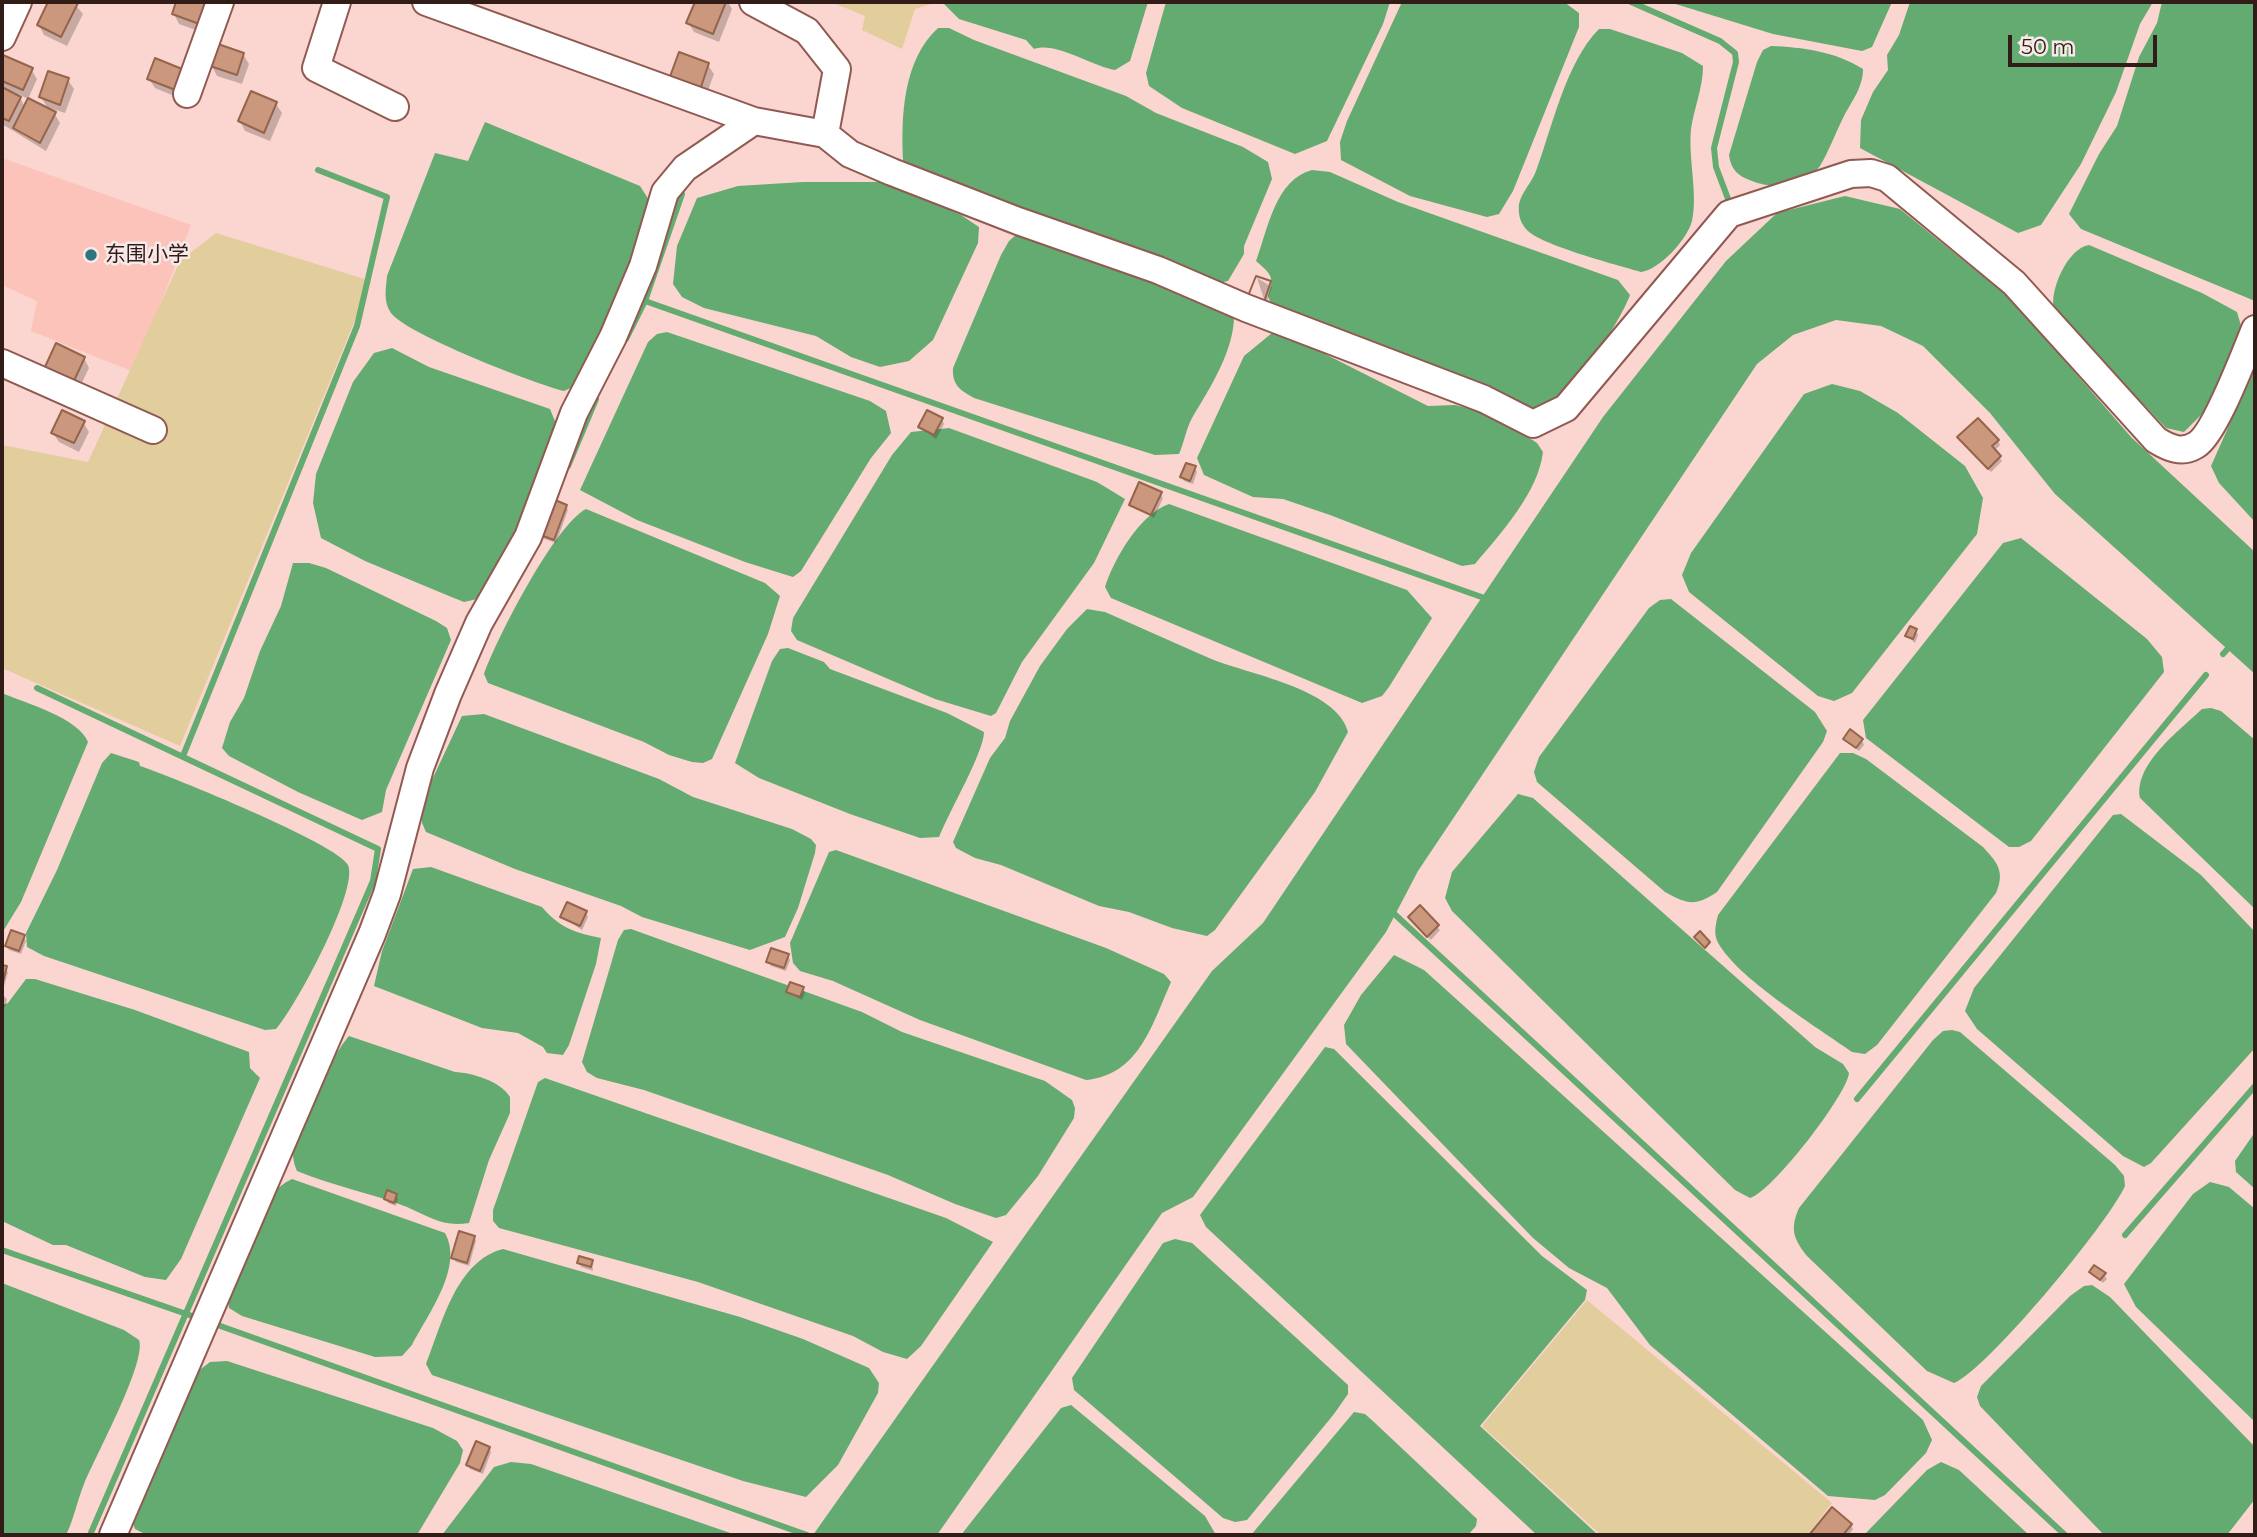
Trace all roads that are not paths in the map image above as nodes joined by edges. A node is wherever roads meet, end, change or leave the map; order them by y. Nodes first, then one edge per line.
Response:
1 (18, 2) edge
2 (220, 2) edge
3 (337, 2) edge
4 (426, 2) edge
5 (753, 2) edge
6 (2, 37) edge
7 (187, 94) dead end
8 (395, 107) dead end
9 (754, 121) junction
10 (825, 134) junction
11 (2255, 329) edge
12 (2, 363) edge
13 (153, 430) dead end
14 (113, 1535) edge

1 - 6 street
2 - 7 street
3 - 8 street
4 - 9 street
5 - 10 street
9 - 10 street
9 - 14 street
10 - 11 street
12 - 13 street

